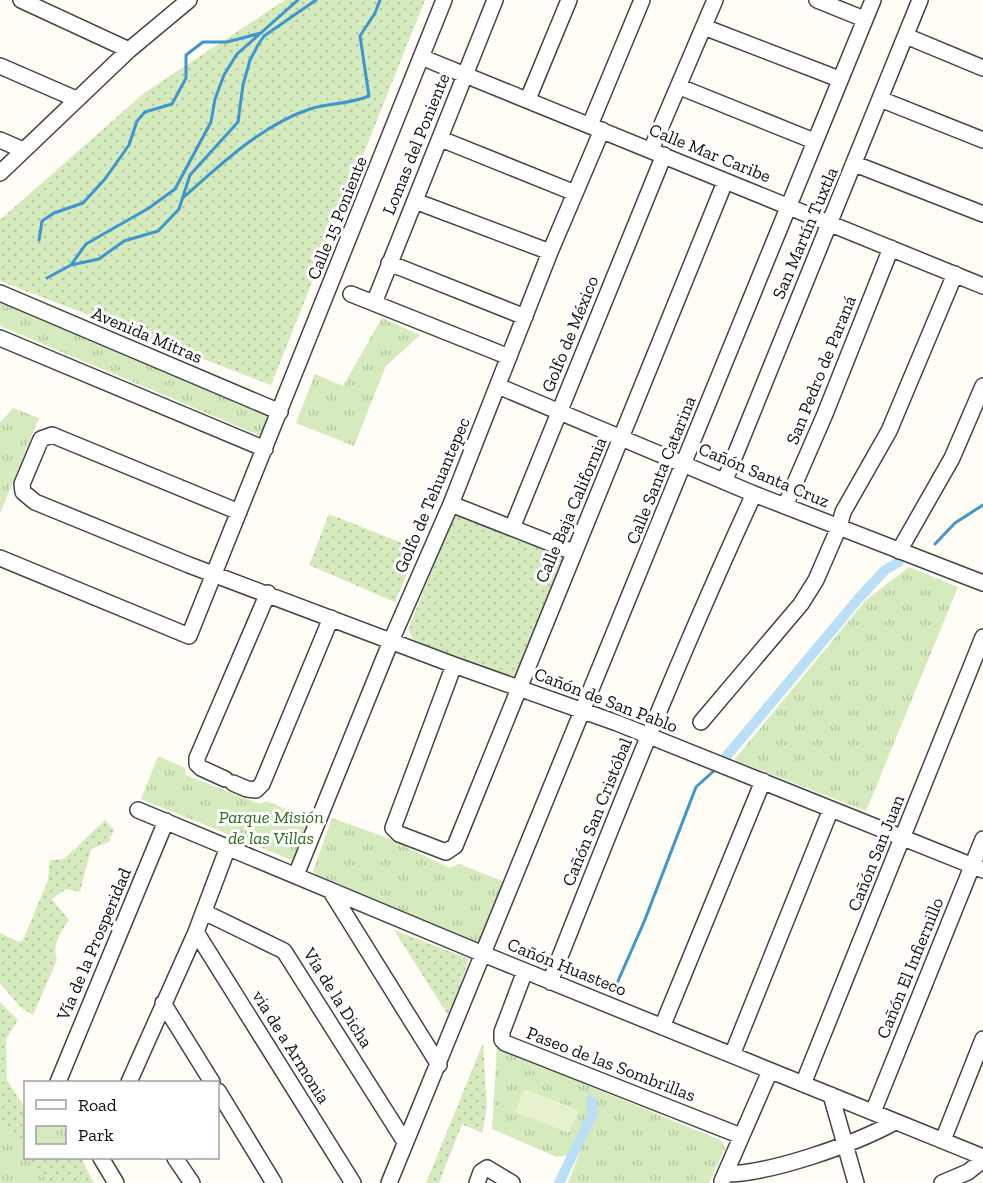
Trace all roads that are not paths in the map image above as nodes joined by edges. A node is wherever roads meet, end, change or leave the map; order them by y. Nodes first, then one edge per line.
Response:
1 (21, 0) edge
2 (189, 0) edge
3 (444, 0) edge
4 (495, 0) edge
5 (569, 0) edge
6 (642, 0) edge
7 (715, 0) edge
8 (817, 0) edge
9 (873, 0) edge
10 (920, 0) edge
11 (864, 20) junction
12 (704, 27) junction
13 (906, 36) junction
14 (129, 50) junction
15 (421, 57) junction
16 (0, 66) edge
17 (983, 68) edge
18 (465, 75) junction
19 (839, 79) junction
20 (680, 87) junction
21 (76, 99) junction
22 (528, 99) junction
23 (880, 99) junction
24 (596, 127) junction
25 (441, 139) junction
26 (983, 140) edge
27 (0, 141) edge
28 (814, 141) junction
29 (23, 150) junction
30 (658, 153) junction
31 (855, 164) junction
32 (0, 173) edge
33 (725, 182) junction
34 (575, 193) junction
35 (415, 201) junction
36 (788, 206) junction
37 (983, 214) edge
38 (830, 224) junction
39 (891, 248) junction
40 (550, 252) junction
41 (389, 263) junction
42 (955, 274) junction
43 (983, 286) edge
44 (0, 293) edge
45 (351, 294) dead end
46 (374, 303) junction
47 (525, 316) junction
48 (0, 338) edge
49 (509, 357) junction
50 (498, 386) junction
51 (983, 386) edge
52 (559, 411) junction
53 (280, 412) junction
54 (623, 437) junction
55 (265, 450) junction
56 (685, 463) junction
57 (725, 480) junction
58 (754, 494) junction
59 (451, 504) junction
60 (785, 506) junction
61 (239, 512) junction
62 (839, 527) junction
63 (512, 528) junction
64 (899, 551) junction
65 (573, 552) junction
66 (0, 558) edge
67 (214, 572) junction
68 (983, 583) edge
69 (268, 593) junction
70 (331, 618) junction
71 (983, 637) edge
72 (391, 641) junction
73 (454, 665) junction
74 (519, 689) junction
75 (584, 710) junction
76 (701, 722) dead end
77 (649, 737) junction
78 (763, 781) junction
79 (831, 809) junction
80 (138, 810) dead end
81 (166, 822) junction
82 (904, 837) junction
83 (983, 839) edge
84 (228, 847) junction
85 (977, 868) edge
86 (296, 875) junction
87 (330, 890) junction
88 (204, 912) junction
89 (196, 932) junction
90 (483, 954) junction
91 (525, 971) junction
92 (550, 982) junction
93 (163, 1003) junction
94 (662, 1027) junction
95 (983, 1039) edge
96 (732, 1055) junction
97 (439, 1065) junction
98 (770, 1071) junction
99 (59, 1081) edge
100 (130, 1081) edge
101 (211, 1081) edge
102 (803, 1084) junction
103 (219, 1093) edge
104 (831, 1095) junction
105 (873, 1112) junction
106 (895, 1122) junction
107 (741, 1136) junction
108 (943, 1140) junction
109 (405, 1142) junction
110 (844, 1143) junction
111 (983, 1158) edge
112 (102, 1159) edge
113 (176, 1159) edge
114 (723, 1178) edge
115 (116, 1183) edge
116 (192, 1183) edge
117 (274, 1183) edge
118 (353, 1183) edge
119 (388, 1183) edge
120 (477, 1183) edge
121 (512, 1183) edge
122 (856, 1183) edge
123 (942, 1183) edge

1 - 14 street
2 - 14 street
3 - 15 street, Calle 15 Poniente
4 - 18 street, Lomas del Poniente
5 - 22 street
6 - 24 street, Golfo de Tehuantepec
7 - 12 street, Golfo de México
8 - 11 street
9 - 11 street, Calle Santa Catarina
10 - 13 street, San Martín Tuxtla
11 - 19 street, Calle Santa Catarina
12 - 19 street
12 - 20 street, Golfo de México
13 - 17 street
13 - 23 street, San Martín Tuxtla
14 - 21 street
15 - 18 street, Calle Mar Caribe
15 - 53 street, Calle 15 Poniente
16 - 21 street
18 - 22 street, Calle Mar Caribe
18 - 25 street, Lomas del Poniente
19 - 28 street, Calle Santa Catarina
20 - 28 street
20 - 30 street, Golfo de México
21 - 29 street
22 - 24 street, Calle Mar Caribe
23 - 26 street
23 - 31 street, San Martín Tuxtla
24 - 30 street, Calle Mar Caribe
24 - 34 street, Golfo de Tehuantepec
25 - 34 street
25 - 35 street, Lomas del Poniente
27 - 29 street
28 - 36 street, Calle Santa Catarina
29 - 32 street
30 - 33 street, Calle Mar Caribe
30 - 52 street, Golfo de México
31 - 37 street
31 - 38 street, San Martín Tuxtla
33 - 36 street, Calle Mar Caribe
33 - 54 street, Calle Baja California
34 - 40 street, Golfo de Tehuantepec
35 - 40 street
35 - 41 street, Lomas del Poniente
36 - 38 street, Calle Mar Caribe
36 - 56 street, Calle Santa Catarina
38 - 39 street, Calle Mar Caribe
38 - 57 street, San Martín Tuxtla
39 - 42 street, Calle Mar Caribe
39 - 60 street, San Pedro de Paraná
40 - 47 street, Golfo de Tehuantepec
41 - 46 street, Lomas del Poniente
41 - 47 street
42 - 43 street, Calle Mar Caribe
42 - 62 street
44 - 53 street, Avenida Mitras
45 - 46 street
46 - 49 street
47 - 49 street, Golfo de Tehuantepec
48 - 55 street
49 - 50 street, Golfo de Tehuantepec
50 - 52 street, Cañón Santa Cruz
50 - 59 street, Golfo de Tehuantepec
51 - 64 street
52 - 54 street, Cañón Santa Cruz
52 - 63 street, Golfo de México
53 - 55 street, Calle 15 Poniente
54 - 56 street, Cañón Santa Cruz
54 - 65 street, Calle Baja California
55 - 61 street, Calle 15 Poniente
56 - 57 street, Cañón Santa Cruz
56 - 75 street, Calle Santa Catarina
57 - 58 street, Cañón Santa Cruz
58 - 60 street, Cañón Santa Cruz
58 - 77 street, Cañón San Cristóbal
59 - 63 street
59 - 72 street, Golfo de Tehuantepec
60 - 62 street, Cañón Santa Cruz
61 - 67 street, Calle 15 Poniente
61 - 67 street, Cañón de San Pablo
62 - 64 street, Cañón Santa Cruz
62 - 76 street
63 - 65 street
64 - 68 street, Cañón Santa Cruz
65 - 74 street, Calle Baja California
66 - 67 street, Calle 15 Poniente
67 - 69 street, Cañón de San Pablo
69 - 70 street, Cañón de San Pablo
69 - 70 street
70 - 72 street, Cañón de San Pablo
71 - 82 street, Cañón San Juan
72 - 73 street, Cañón de San Pablo
72 - 86 street, Golfo de Tehuantepec
73 - 74 street, Cañón de San Pablo
73 - 74 street, Calle Baja California
74 - 75 street, Cañón de San Pablo
75 - 77 street, Cañón de San Pablo
75 - 90 street, Calle Santa Catarina
77 - 78 street, Cañón de San Pablo
77 - 92 street, Cañón San Cristóbal
78 - 79 street, Cañón de San Pablo
78 - 94 street
79 - 82 street, Cañón de San Pablo
79 - 96 street
80 - 81 street, Cañón Huasteco
81 - 84 street, Cañón Huasteco
81 - 99 street, Vía de la Prosperidad
82 - 85 street, Cañón de San Pablo
82 - 102 street, Cañón San Juan
83 - 85 street, Cañón El Infiernillo
84 - 86 street, Cañón Huasteco
84 - 88 street
85 - 105 street, Cañón El Infiernillo
86 - 87 street, Cañón Huasteco
87 - 90 street, Cañón Huasteco
87 - 97 street
88 - 89 street
88 - 109 street, Vía de la Dicha
89 - 93 street
89 - 118 street, via de a Armonia
90 - 91 street, Cañón Huasteco
90 - 97 street, Calle Santa Catarina
91 - 92 street, Cañón Huasteco
91 - 107 street, Paseo de las Sombrillas
92 - 94 street, Cañón Huasteco
93 - 100 street
93 - 101 street
94 - 96 street, Cañón Huasteco
95 - 108 street
96 - 98 street, Cañón Huasteco
97 - 109 street, Calle Santa Catarina
98 - 102 street, Cañón Huasteco
98 - 107 street
102 - 104 street, Cañón Huasteco
103 - 117 street
104 - 105 street, Cañón Huasteco
104 - 110 street
105 - 106 street, Cañón Huasteco
106 - 108 street, Cañón Huasteco
106 - 110 street
107 - 114 street
108 - 111 street, Cañón Huasteco
109 - 119 street, Calle Santa Catarina
110 - 114 street
110 - 122 street
111 - 123 street
112 - 115 street
113 - 116 street
120 - 121 street

